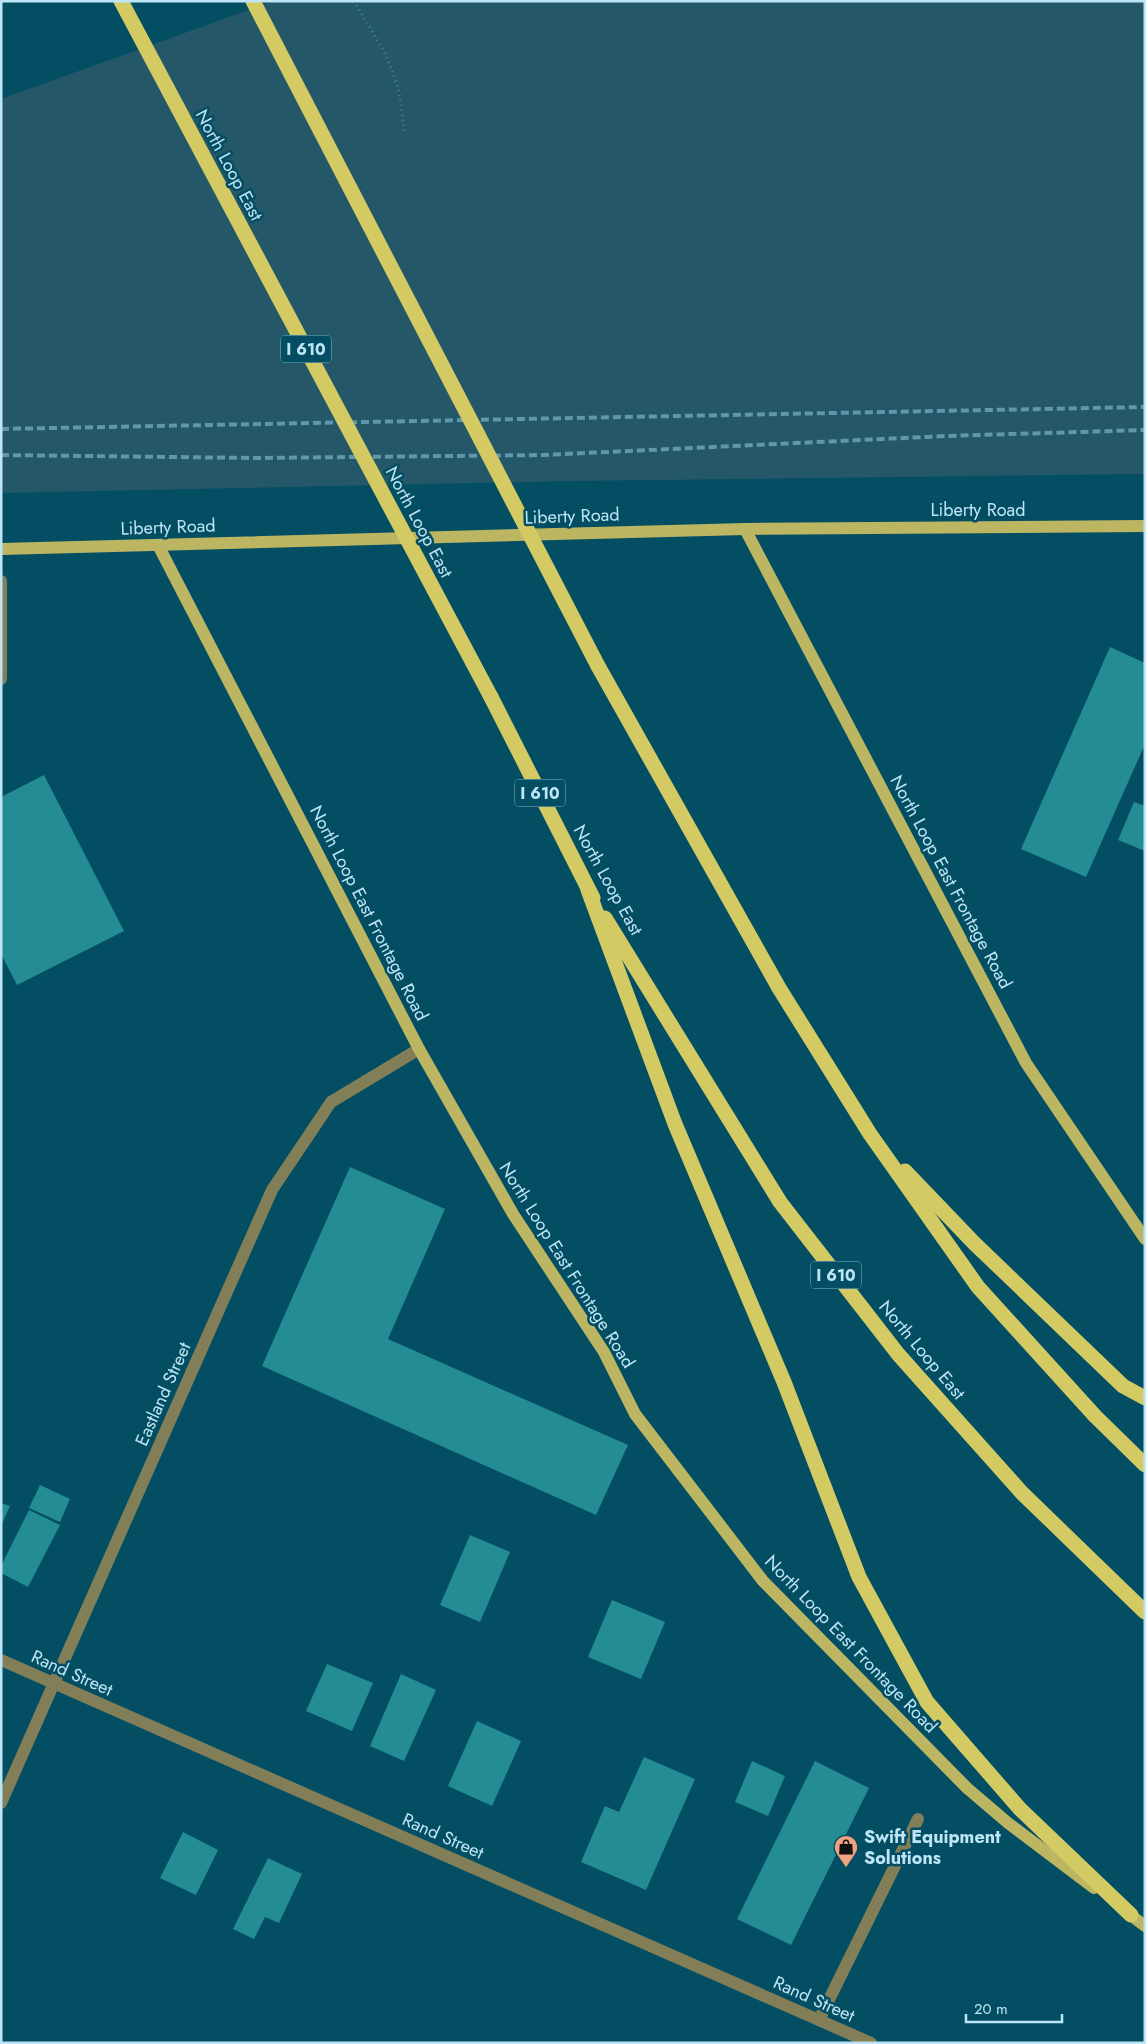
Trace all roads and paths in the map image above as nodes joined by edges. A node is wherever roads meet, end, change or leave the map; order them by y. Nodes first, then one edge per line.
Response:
1 (121, 1) edge
2 (253, 1) edge
3 (354, 1) edge
4 (405, 132) dead end
5 (1145, 526) edge
6 (745, 529) junction
7 (158, 545) junction
8 (1, 549) edge
9 (1, 580) edge
10 (1, 679) edge
11 (588, 890) junction
12 (419, 1049) junction
13 (870, 1134) junction
14 (1145, 1239) edge
15 (1145, 1398) edge
16 (1145, 1466) edge
17 (1145, 1612) edge
18 (1, 1660) edge
19 (54, 1684) junction
20 (1, 1803) edge
21 (918, 1819) dead end
22 (1131, 1915) junction
23 (1145, 1926) edge
24 (819, 2020) junction
25 (871, 2043) edge

1 - 11 highway, North Loop East / I 610, bridge
2 - 13 highway, bridge
3 - 4 path
5 - 6 main road, Liberty Road
6 - 7 main road, Liberty Road
6 - 14 main road, North Loop East Frontage Road
7 - 8 main road, Liberty Road
7 - 12 main road, North Loop East Frontage Road
9 - 10 street
11 - 17 highway, North Loop East / I 610
11 - 22 highway
12 - 19 street, Eastland Street
12 - 22 main road, North Loop East Frontage Road
13 - 15 highway
13 - 16 highway
18 - 19 street, Rand Street
19 - 20 street, Eastland Street
19 - 24 street, Rand Street
21 - 24 street
22 - 23 main road, North Loop East Frontage Road
24 - 25 street, Rand Street

